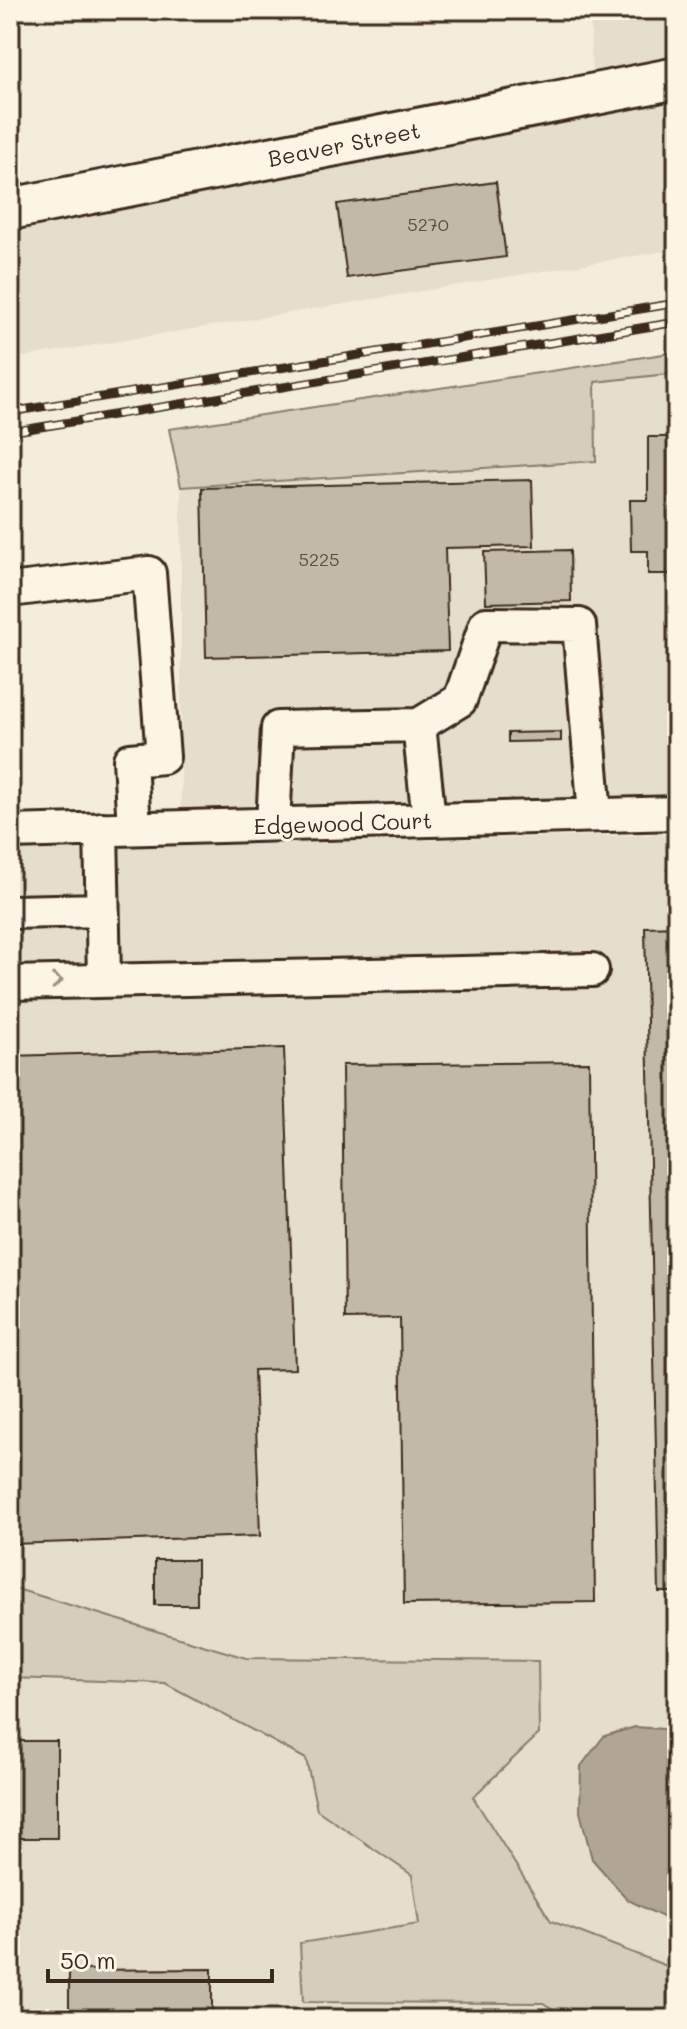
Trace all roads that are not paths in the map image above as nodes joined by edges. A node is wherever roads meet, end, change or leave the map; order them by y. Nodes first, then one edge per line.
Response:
1 (677, 78) edge
2 (10, 209) edge
3 (10, 590) edge
4 (419, 725) junction
5 (677, 813) edge
6 (595, 815) junction
7 (429, 820) junction
8 (273, 824) junction
9 (134, 828) junction
10 (101, 829) junction
11 (10, 832) edge
12 (102, 910) junction
13 (10, 912) edge
14 (592, 970) dead end
15 (104, 980) junction
16 (10, 983) edge

1 - 2 main road, Beaver Street
3 - 9 street
4 - 6 street
4 - 7 street
4 - 8 street
5 - 6 street, Edgewood Court
6 - 7 street, Edgewood Court
7 - 8 street, Edgewood Court
8 - 9 street, Edgewood Court
9 - 10 street, Edgewood Court
10 - 11 street, Edgewood Court
10 - 12 street
12 - 13 street
12 - 15 street
14 - 15 street
16 -> 15 street

